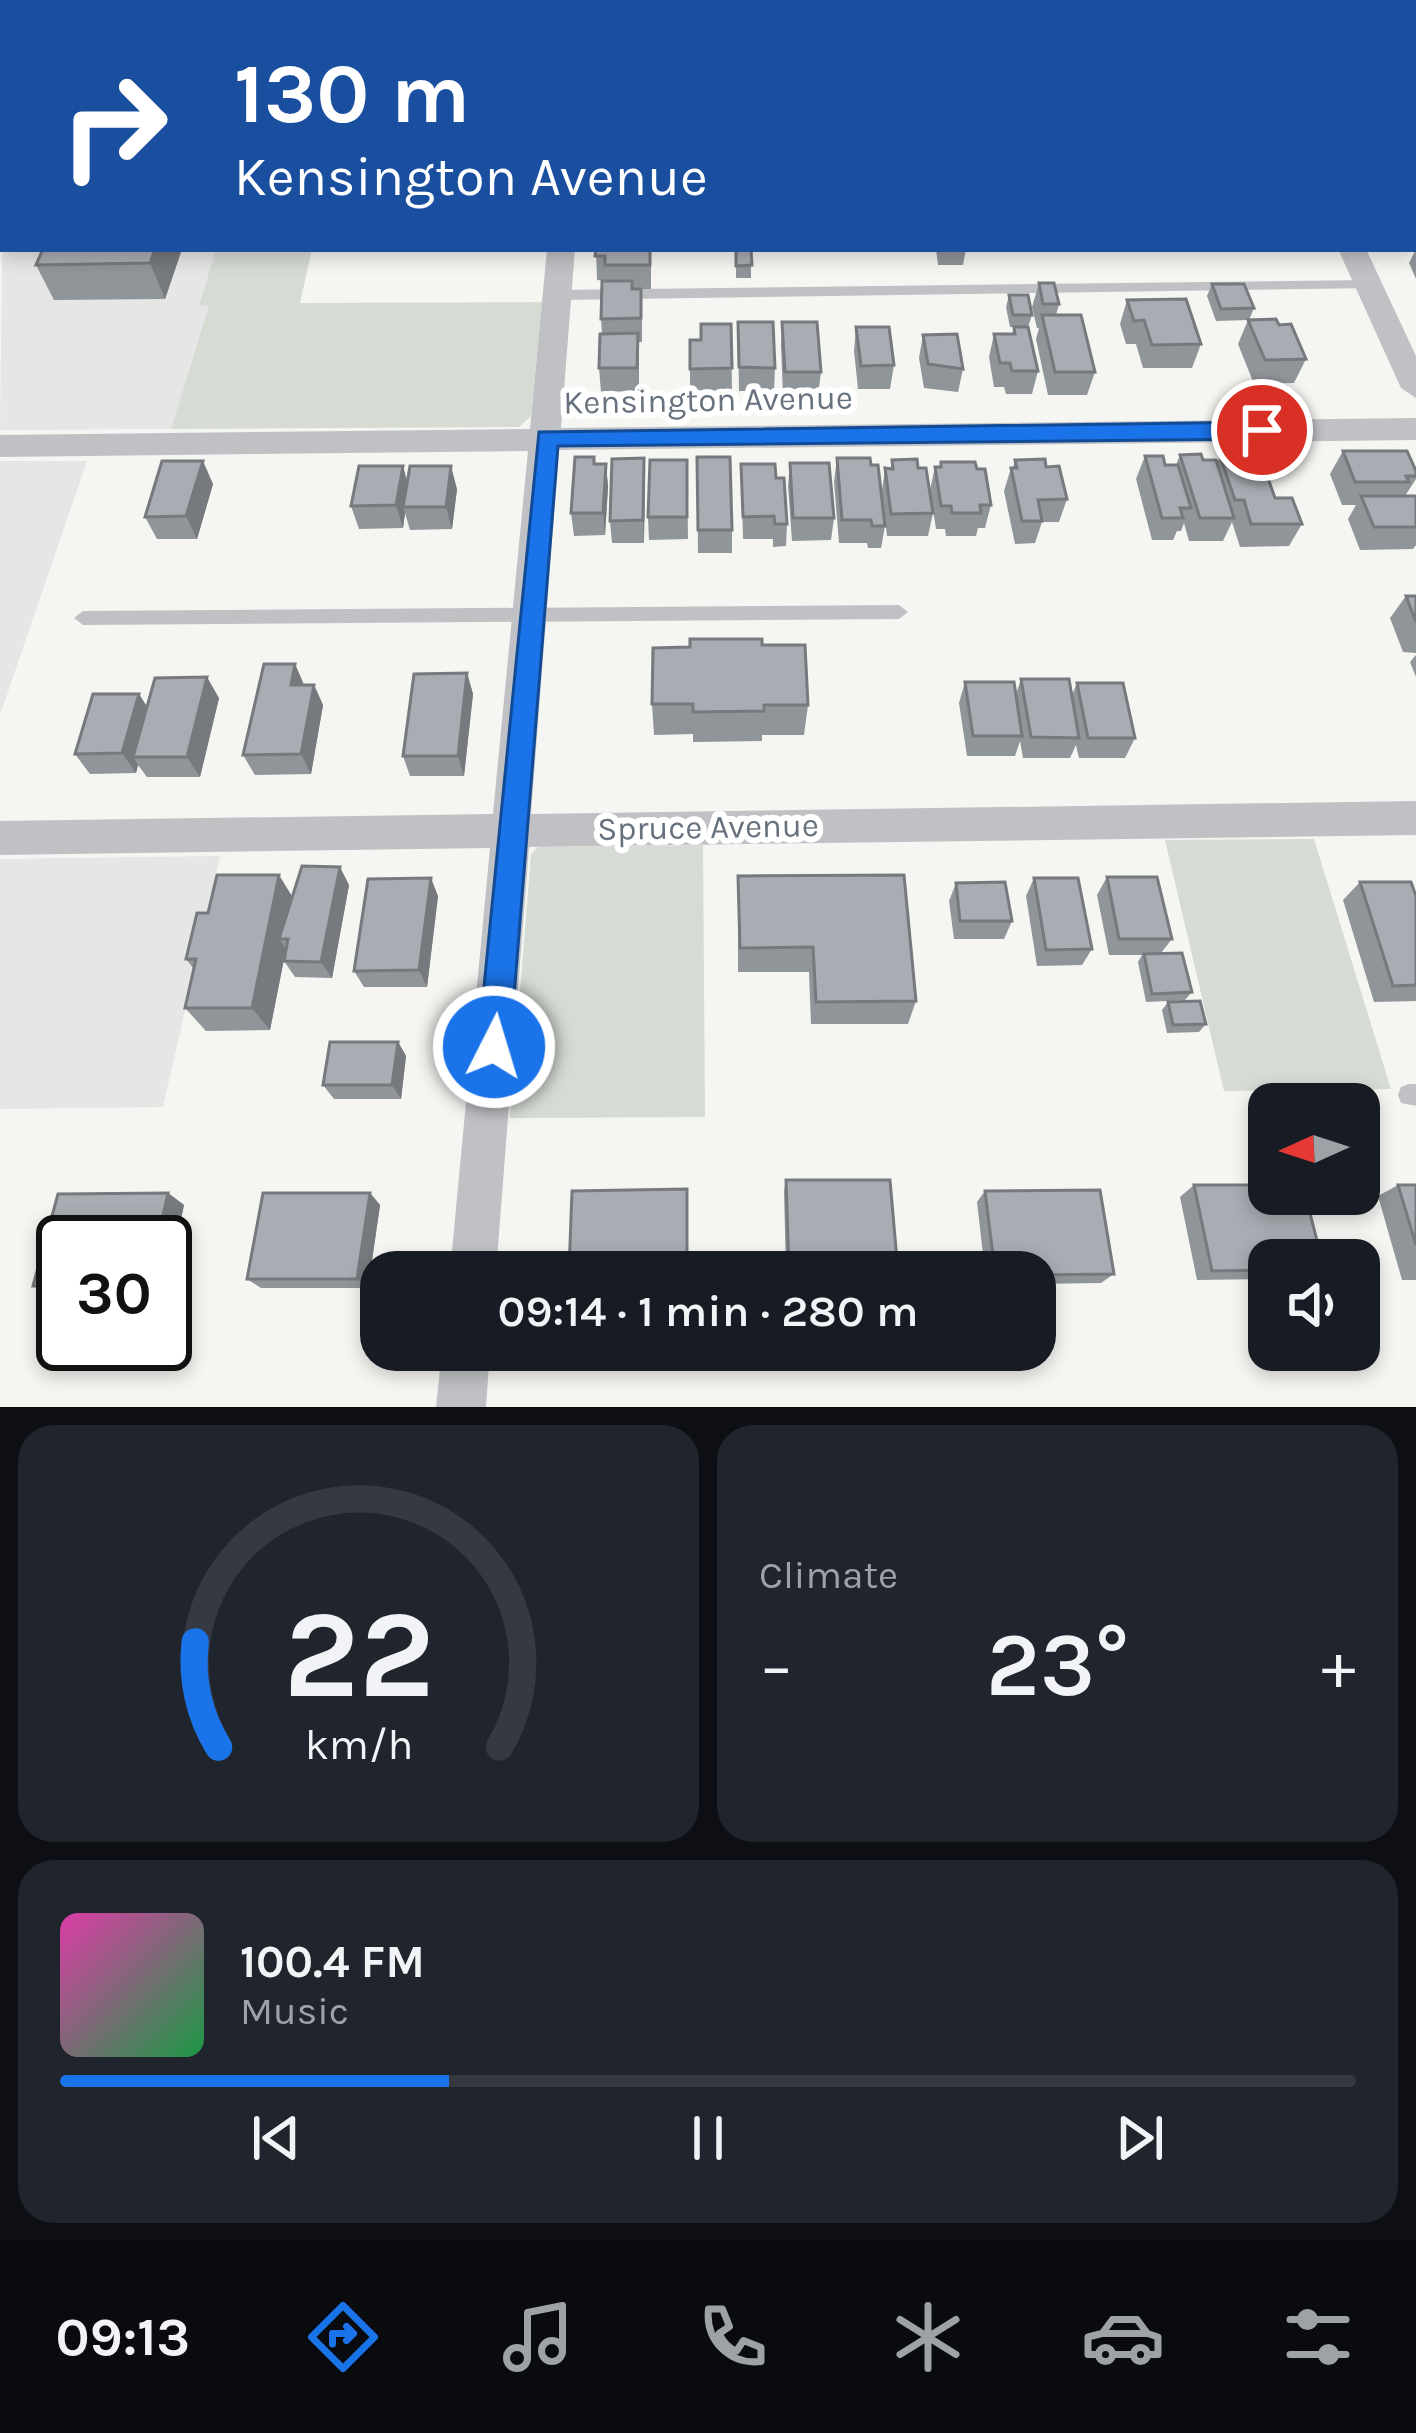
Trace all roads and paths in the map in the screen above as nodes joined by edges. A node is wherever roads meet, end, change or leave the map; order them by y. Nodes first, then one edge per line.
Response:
1 (561, 252) edge
2 (1353, 252) edge
3 (1369, 285) junction
4 (557, 295) junction
5 (1416, 388) edge
6 (1416, 429) edge
7 (547, 438) junction
8 (0, 446) edge
9 (899, 612) dead end
10 (532, 616) junction
11 (83, 618) dead end
12 (1416, 818) edge
13 (513, 830) junction
14 (0, 838) edge
15 (475, 1251) edge
16 (464, 1371) edge
17 (461, 1407) edge

1 - 4 street
2 - 3 street
3 - 4 lane
3 - 5 street
4 - 7 street
6 - 7 street, Kensington Avenue
7 - 8 street, Kensington Avenue
7 - 10 street
9 - 10 lane
10 - 11 lane
10 - 13 street
12 - 13 street, Spruce Avenue
13 - 14 street, Spruce Avenue
13 - 15 street
16 - 17 street

